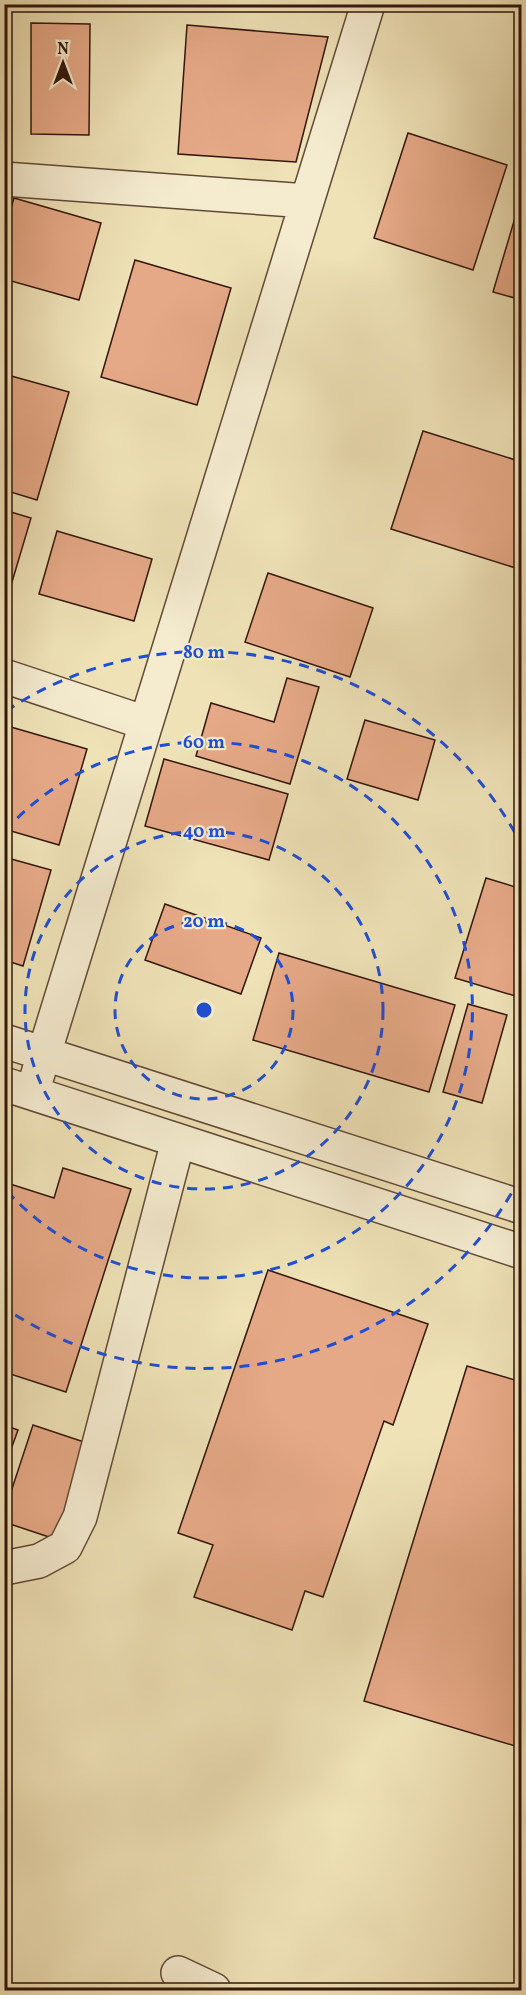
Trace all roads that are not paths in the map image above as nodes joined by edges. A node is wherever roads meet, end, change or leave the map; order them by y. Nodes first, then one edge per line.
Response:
1 (368, 4) edge
2 (4, 179) edge
3 (307, 201) junction
4 (4, 676) edge
5 (146, 723) junction
6 (4, 1041) edge
7 (44, 1054) junction
8 (18, 1089) edge
9 (177, 1141) junction
10 (522, 1207) edge
11 (522, 1252) edge
12 (4, 1568) edge
13 (178, 1973) dead end
14 (214, 1990) edge

1 - 3 street
2 - 3 street
3 - 5 street
4 - 5 street
5 - 7 street
6 - 7 street
7 - 8 street
7 - 10 street
8 - 9 street
9 - 11 street
9 - 12 street
13 - 14 street

